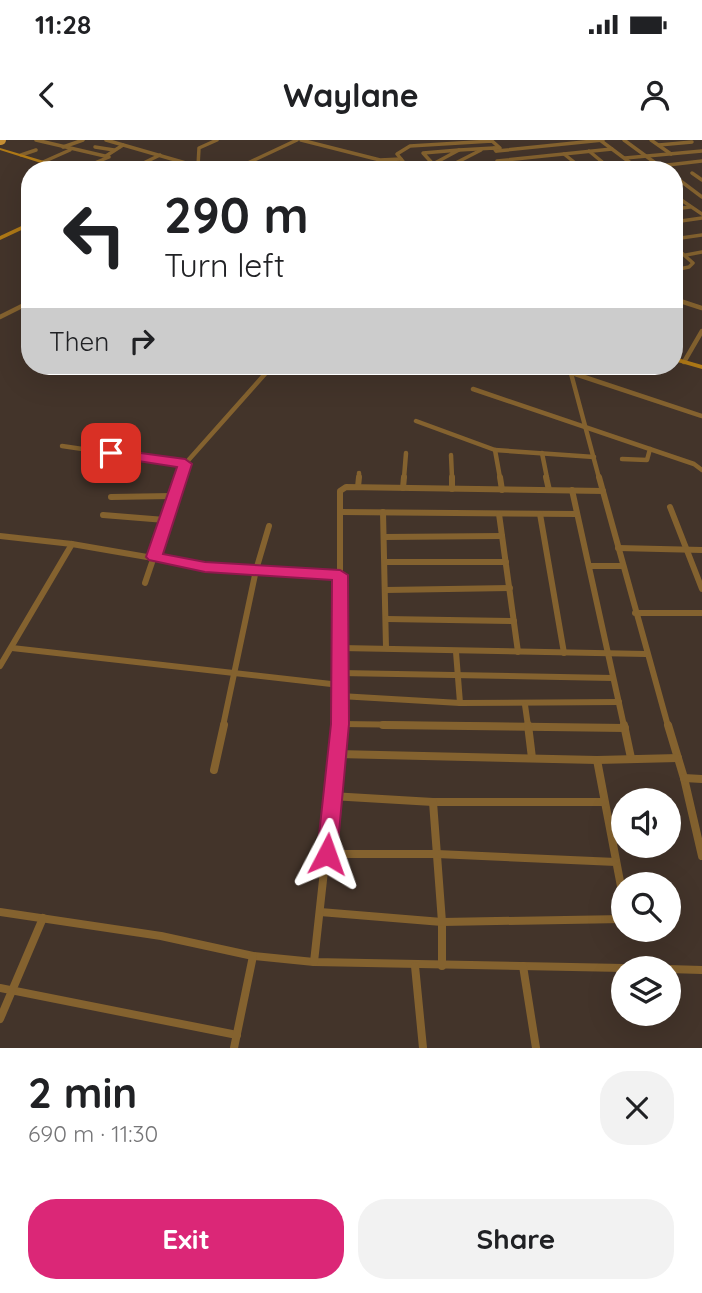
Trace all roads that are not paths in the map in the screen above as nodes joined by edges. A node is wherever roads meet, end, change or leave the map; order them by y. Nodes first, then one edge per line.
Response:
1 (39, 140) edge
2 (73, 140) edge
3 (83, 140) edge
4 (106, 140) edge
5 (217, 140) edge
6 (298, 140) edge
7 (458, 140) edge
8 (476, 140) edge
9 (601, 140) edge
10 (624, 140) edge
11 (651, 140) edge
12 (575, 141) edge
13 (692, 142) dead end
14 (53, 145) junction
15 (123, 145) junction
16 (659, 145) junction
17 (544, 146) junction
18 (71, 147) junction
19 (95, 147) dead end
20 (0, 149) edge
21 (612, 149) junction
22 (36, 150) dead end
23 (81, 150) junction
24 (114, 150) junction
25 (460, 150) junction
26 (498, 150) junction
27 (484, 151) junction
28 (589, 151) junction
29 (702, 151) edge
30 (564, 154) junction
31 (671, 154) junction
32 (21, 155) junction
33 (160, 155) junction
34 (554, 155) junction
35 (106, 156) junction
36 (646, 156) junction
37 (88, 158) dead end
38 (625, 158) junction
39 (401, 159) joint
40 (40, 161) edge
41 (45, 161) edge
42 (99, 161) edge
43 (148, 161) edge
44 (181, 161) edge
45 (199, 161) edge
46 (252, 161) edge
47 (430, 161) edge
48 (439, 161) edge
49 (462, 161) edge
50 (497, 161) dead end
51 (573, 161) edge
52 (601, 161) edge
53 (629, 161) edge
54 (652, 161) edge
55 (702, 161) edge
56 (684, 163) joint
57 (702, 180) edge
58 (683, 182) edge
59 (701, 195) edge
60 (683, 202) edge
61 (690, 207) junction
62 (683, 208) edge
63 (702, 216) edge
64 (683, 220) edge
65 (21, 228) edge
66 (702, 235) edge
67 (0, 238) edge
68 (683, 238) edge
69 (702, 252) edge
70 (683, 253) edge
71 (686, 255) junction
72 (683, 268) edge
73 (683, 302) edge
74 (21, 306) edge
75 (702, 308) edge
76 (0, 317) edge
77 (702, 331) edge
78 (684, 362) joint
79 (702, 368) edge
80 (264, 375) edge
81 (572, 375) edge
82 (587, 375) edge
83 (472, 389) dead end
84 (702, 416) edge
85 (416, 421) dead end
86 (586, 427) junction
87 (62, 446) dead end
88 (650, 449) junction
89 (495, 450) junction
90 (406, 453) dead end
91 (542, 453) junction
92 (451, 455) dead end
93 (594, 457) junction
94 (622, 459) dead end
95 (185, 464) junction
96 (702, 470) edge
97 (359, 473) dead end
98 (358, 487) junction
99 (403, 488) junction
100 (452, 489) junction
101 (502, 490) junction
102 (548, 490) junction
103 (572, 490) junction
104 (603, 491) junction
105 (111, 496) dead end
106 (172, 496) junction
107 (670, 507) dead end
108 (341, 512) junction
109 (383, 512) junction
110 (499, 514) junction
111 (540, 514) junction
112 (577, 514) junction
113 (103, 515) dead end
114 (165, 520) junction
115 (269, 526) dead end
116 (0, 536) edge
117 (502, 536) junction
118 (384, 537) junction
119 (72, 544) junction
120 (618, 548) junction
121 (688, 550) junction
122 (702, 550) edge
123 (154, 557) junction
124 (385, 562) junction
125 (506, 562) junction
126 (589, 566) junction
127 (623, 566) junction
128 (256, 570) junction
129 (340, 575) junction
130 (145, 583) dead end
131 (701, 585) edge
132 (510, 589) junction
133 (386, 590) junction
134 (635, 613) junction
135 (702, 613) edge
136 (387, 619) junction
137 (514, 621) junction
138 (12, 648) junction
139 (341, 648) junction
140 (386, 648) junction
141 (456, 652) junction
142 (518, 652) junction
143 (564, 653) junction
144 (608, 654) junction
145 (646, 654) junction
146 (0, 666) edge
147 (340, 673) junction
148 (234, 674) junction
149 (457, 677) junction
150 (614, 678) junction
151 (340, 685) junction
152 (340, 696) junction
153 (619, 702) junction
154 (460, 703) junction
155 (525, 705) junction
156 (340, 724) junction
157 (527, 727) junction
158 (625, 728) junction
159 (337, 754) junction
160 (532, 758) junction
161 (631, 758) junction
162 (678, 758) junction
163 (597, 760) junction
164 (214, 770) dead end
165 (684, 778) junction
166 (702, 779) edge
167 (331, 796) junction
168 (433, 802) junction
169 (604, 802) junction
170 (327, 854) junction
171 (437, 854) junction
172 (702, 856) edge
173 (616, 862) junction
174 (618, 872) edge
175 (0, 912) edge
176 (320, 912) junction
177 (43, 918) junction
178 (611, 919) edge
179 (442, 922) junction
180 (254, 956) junction
181 (314, 962) junction
182 (415, 966) junction
183 (442, 966) junction
184 (523, 966) junction
185 (611, 968) edge
186 (681, 969) edge
187 (702, 970) edge
188 (0, 988) edge
189 (13, 990) junction
190 (0, 1019) edge
191 (237, 1035) junction
192 (234, 1048) edge
193 (423, 1048) edge
194 (536, 1048) edge

1 - 14 street
2 - 14 street
3 - 18 street
4 - 15 street
5 - 45 street
6 - 39 street
6 - 46 street
7 - 8 street
9 - 12 street
9 - 21 street
10 - 36 street
11 - 16 street
12 - 17 street
13 - 16 street
14 - 18 street
15 - 24 street
15 - 33 street
16 - 31 street
17 - 26 street
17 - 34 street
18 - 23 street
18 - 41 street
19 - 24 street
20 - 32 street
21 - 28 street
21 - 38 street
22 - 32 street
23 - 35 street
23 - 37 street
24 - 35 street
25 - 27 street
25 - 47 street
25 - 48 street
26 - 27 street
26 - 39 street
27 - 49 street
28 - 30 street
28 - 52 street
29 - 31 street
30 - 34 street
30 - 51 street
31 - 36 street
32 - 40 street
33 - 43 street
33 - 44 street
34 - 50 street
35 - 42 street
36 - 38 street
36 - 54 street
38 - 53 street
55 - 56 street
56 - 57 street
58 - 59 street
60 - 61 street
61 - 62 street
61 - 63 street
63 - 64 street
65 - 67 street
66 - 68 street
69 - 71 street
70 - 71 street
71 - 72 street
73 - 75 street
74 - 76 street
77 - 78 street
78 - 79 street
80 - 95 street
81 - 86 street
82 - 84 street
83 - 86 street
85 - 89 street
86 - 88 street
86 - 93 street
87 - 95 street
88 - 94 street
88 - 96 street
89 - 91 street
89 - 101 street
90 - 99 street
91 - 93 street
91 - 102 street
92 - 100 street
93 - 104 street
95 - 106 street
97 - 98 street
98 - 99 street
98 - 108 street
99 - 100 street
100 - 101 street
101 - 102 street
102 - 103 street
103 - 104 street
103 - 112 street
104 - 120 street
105 - 106 street
106 - 114 street
107 - 121 street
108 - 109 street
108 - 129 street
109 - 110 street
109 - 118 street
110 - 111 street
110 - 117 street
111 - 112 street
111 - 143 street
112 - 126 street
113 - 114 street
114 - 123 street
115 - 128 street
116 - 119 street
117 - 118 street
117 - 125 street
118 - 124 street
119 - 123 street
119 - 138 street
120 - 121 street
120 - 127 street
121 - 122 street
121 - 131 street
123 - 128 street
123 - 130 street
124 - 125 street
124 - 133 street
125 - 132 street
126 - 127 street
126 - 144 street
127 - 134 street
128 - 129 street
128 - 148 street
129 - 139 street
132 - 133 street
132 - 137 street
133 - 136 street
134 - 135 street
134 - 145 street
136 - 137 street
136 - 140 street
137 - 142 street
138 - 146 street
138 - 148 street
139 - 140 street
139 - 147 street
140 - 141 street
141 - 142 street
141 - 149 street
142 - 143 street
143 - 144 street
144 - 145 street
144 - 150 street
145 - 162 street
147 - 149 street
147 - 151 street
148 - 151 street
148 - 164 street
149 - 150 street
149 - 154 street
150 - 153 street
151 - 152 street
152 - 154 street
152 - 156 street
153 - 155 street
153 - 158 street
154 - 155 street
155 - 157 street
156 - 157 street
156 - 159 street
157 - 158 street
157 - 160 street
158 - 161 street
159 - 160 street
159 - 167 street
160 - 163 street
161 - 162 street
161 - 163 street
162 - 165 street
163 - 169 street
165 - 166 street
165 - 172 street
167 - 168 street
167 - 170 street
168 - 169 street
168 - 171 street
169 - 173 street
170 - 171 street
170 - 176 street
171 - 173 street
171 - 179 street
173 - 174 street
175 - 177 street
176 - 179 street
176 - 181 street
177 - 180 street
177 - 189 street
178 - 179 street
179 - 183 street
180 - 181 street
180 - 191 street
181 - 182 street
182 - 183 street
182 - 193 street
183 - 184 street
184 - 185 street
184 - 194 street
186 - 187 street
188 - 189 street
189 - 190 street
189 - 191 street
191 - 192 street

